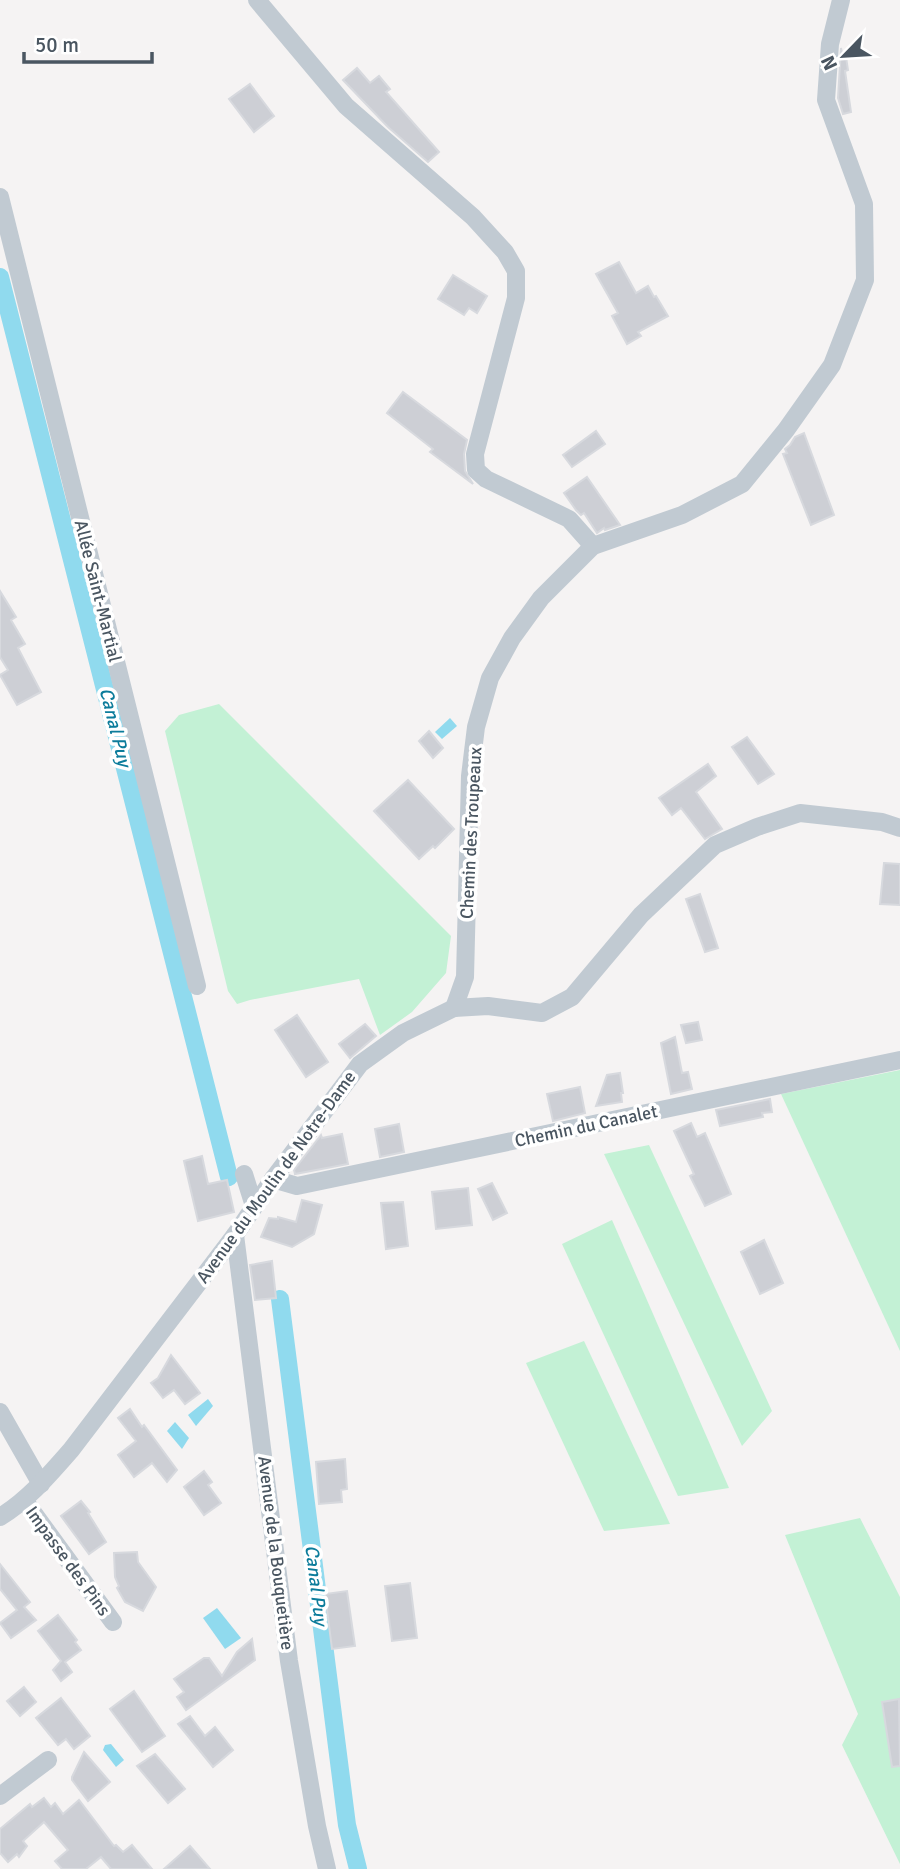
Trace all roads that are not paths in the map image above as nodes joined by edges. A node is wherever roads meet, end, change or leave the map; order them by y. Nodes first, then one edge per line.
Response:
1 (257, 0) edge
2 (841, 0) edge
3 (0, 197) edge
4 (593, 546) junction
5 (900, 828) edge
6 (197, 986) dead end
7 (454, 1008) junction
8 (900, 1060) edge
9 (244, 1174) dead end
10 (273, 1179) junction
11 (254, 1206) junction
12 (235, 1235) junction
13 (0, 1412) edge
14 (41, 1484) junction
15 (24, 1500) junction
16 (0, 1517) edge
17 (113, 1622) dead end
18 (48, 1760) dead end
19 (0, 1796) edge
20 (327, 1869) edge

1 - 4 street
2 - 4 street, Chemin des Troupeaux
3 - 6 street, Allée Saint-Martial
4 - 7 street, Chemin des Troupeaux
5 - 7 street, Avenue du Moulin de Notre-Dame
7 - 10 street, Avenue du Moulin de Notre-Dame
8 - 10 street, Chemin du Canalet
9 - 11 street
10 - 11 street, Avenue du Moulin de Notre-Dame
11 - 12 street, Avenue du Moulin de Notre-Dame
12 - 14 street, Avenue du Moulin de Notre-Dame
12 - 20 street, Avenue de la Bouquetière
13 - 14 street
14 - 15 street, Avenue du Moulin de Notre-Dame
15 - 16 street, Avenue du Moulin de Notre-Dame
15 - 17 street, Impasse des Pins
18 - 19 street

